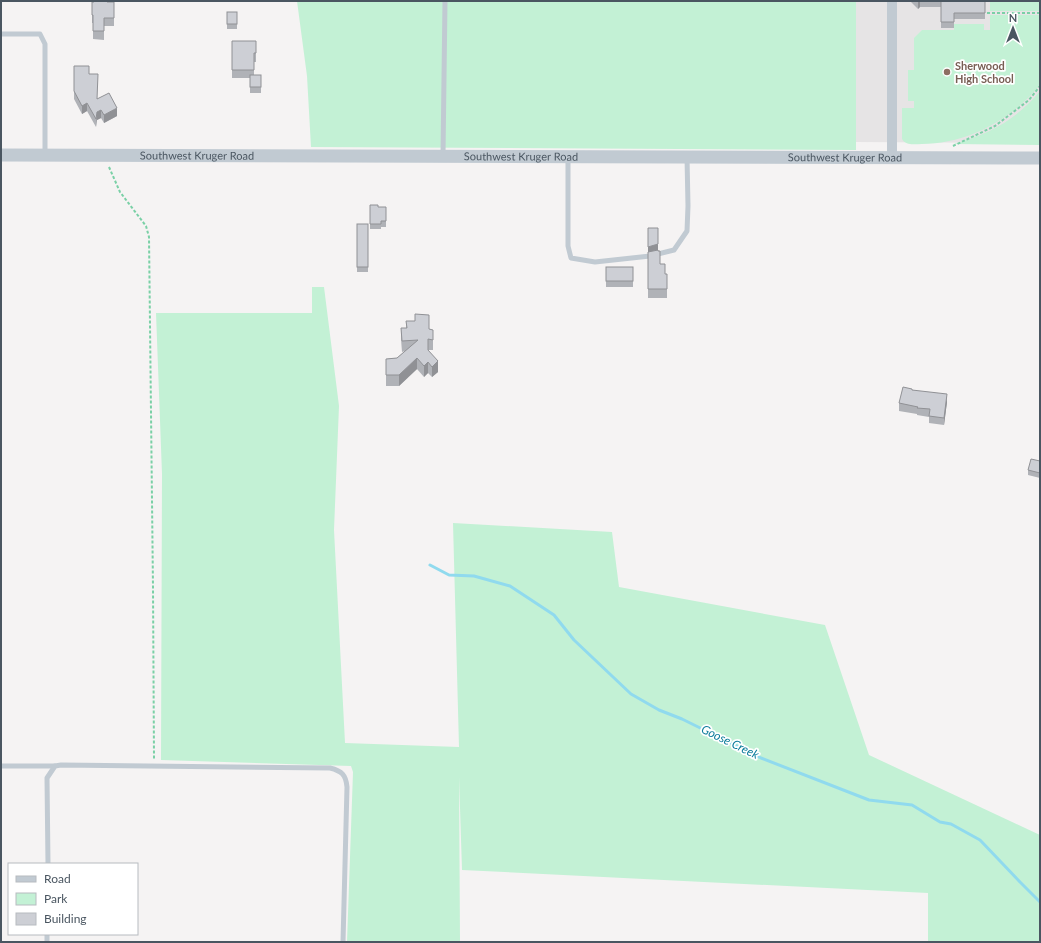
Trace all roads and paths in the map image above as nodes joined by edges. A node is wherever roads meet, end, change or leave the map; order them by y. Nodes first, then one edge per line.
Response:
1 (445, 1) edge
2 (892, 1) edge
3 (987, 13) edge
4 (1040, 13) edge
5 (1, 34) edge
6 (1040, 86) edge
7 (950, 147) dead end
8 (1, 155) edge
9 (45, 155) junction
10 (107, 156) junction
11 (443, 156) junction
12 (568, 157) junction
13 (687, 157) junction
14 (892, 158) junction
15 (1040, 158) edge
16 (1, 766) edge
17 (55, 766) junction
18 (153, 766) junction
19 (48, 863) edge
20 (343, 942) edge

1 - 11 lane
2 - 14 street
3 - 4 path
5 - 9 lane
6 - 7 path
8 - 9 street, Southwest Kruger Road
9 - 10 street, Southwest Kruger Road
10 - 11 street, Southwest Kruger Road
10 - 18 path
11 - 12 street, Southwest Kruger Road
12 - 13 street, Southwest Kruger Road
12 - 13 lane
13 - 14 street, Southwest Kruger Road
14 - 15 street, Southwest Kruger Road
16 - 17 lane
17 - 18 lane
17 - 19 lane
18 - 20 lane

